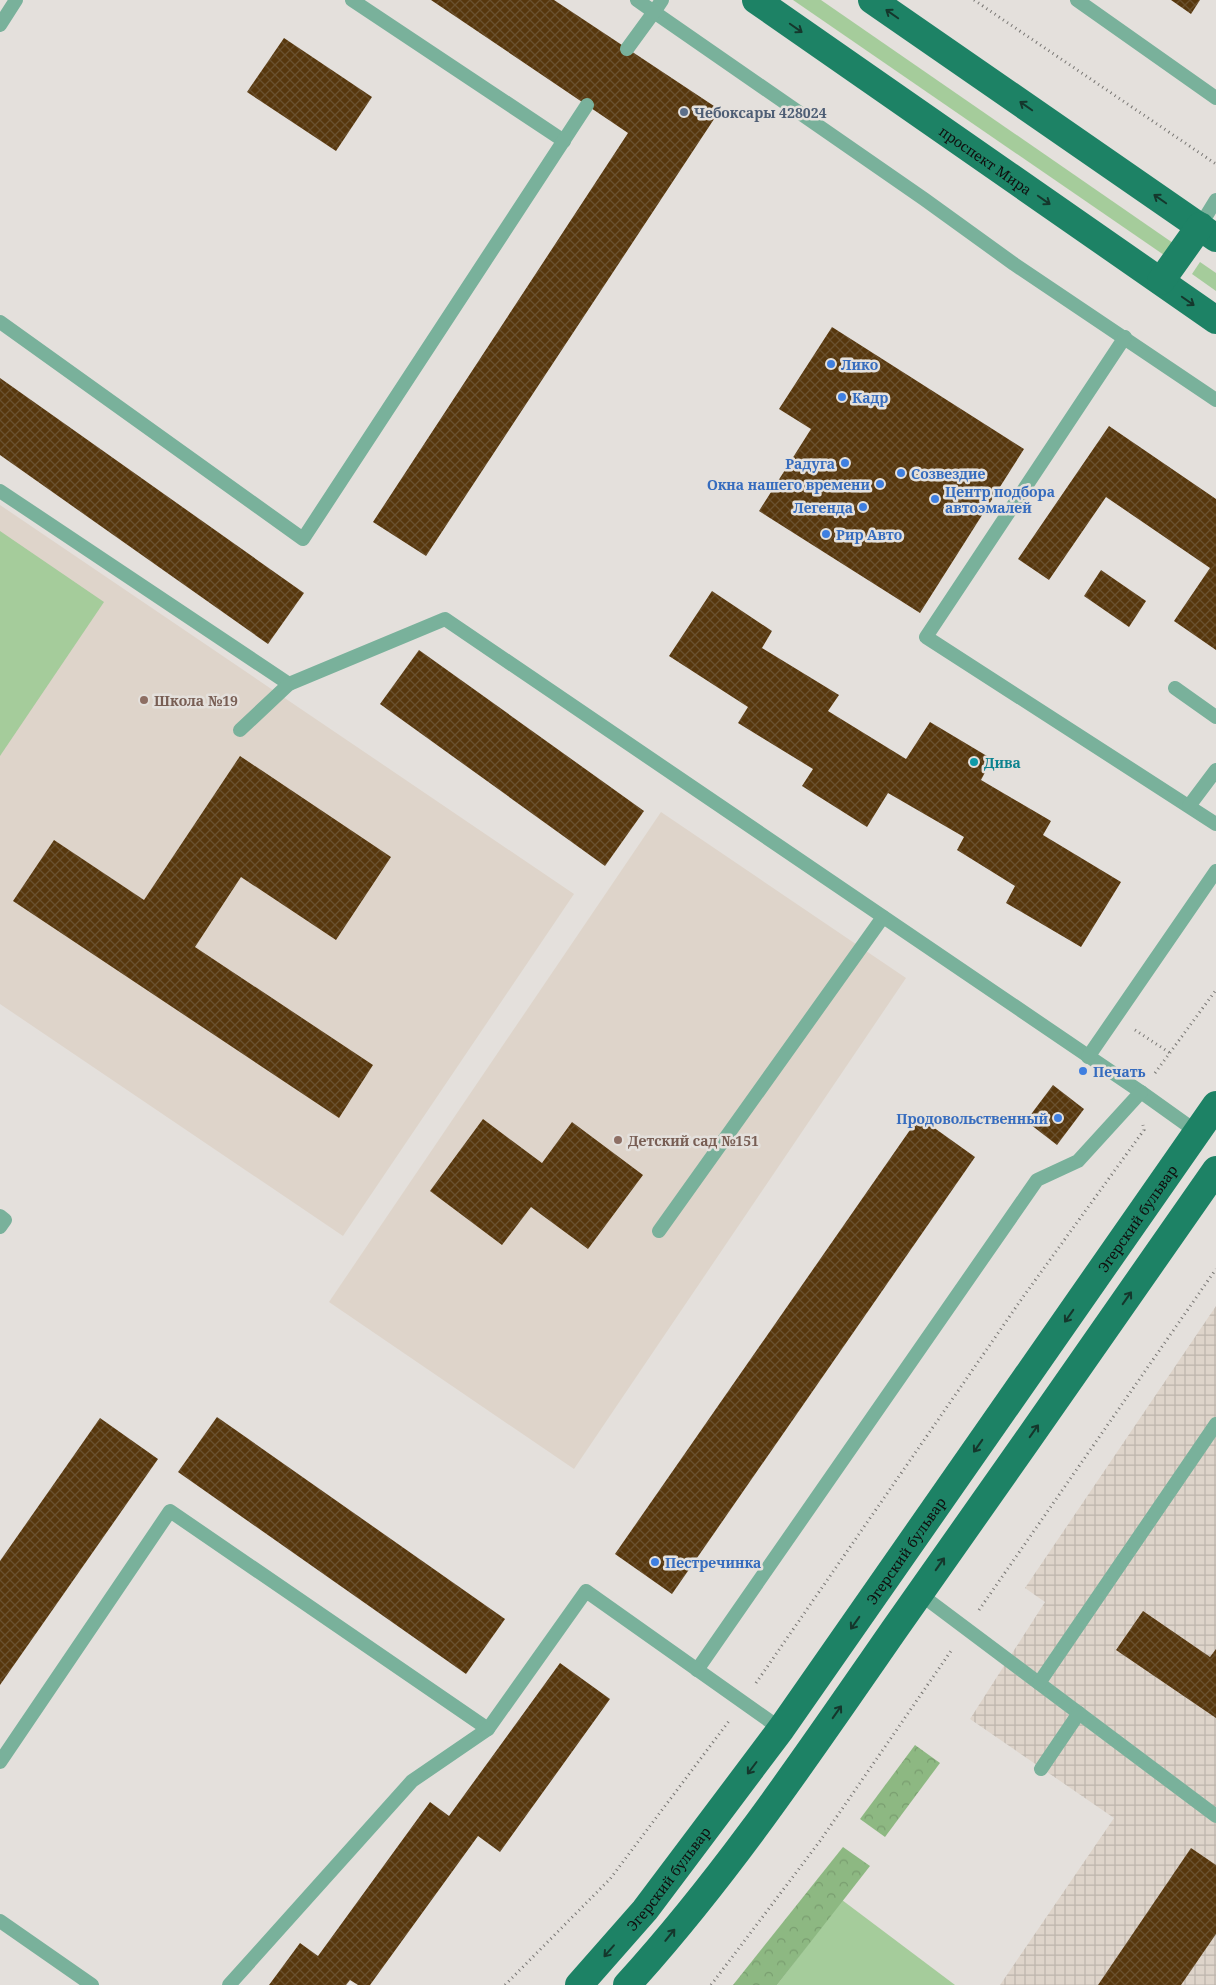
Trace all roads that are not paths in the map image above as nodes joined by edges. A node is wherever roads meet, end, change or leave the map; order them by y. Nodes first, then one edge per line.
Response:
1 (16, 0) edge
2 (352, 0) edge
3 (637, 0) edge
4 (756, 0) edge
5 (872, 0) edge
6 (1078, 0) edge
7 (658, 6) edge
8 (0, 24) edge
9 (627, 49) dead end
10 (1216, 98) edge
11 (587, 105) dead end
12 (564, 141) junction
13 (1216, 200) edge
14 (1208, 232) edge
15 (1161, 281) junction
16 (1216, 320) edge
17 (0, 322) edge
18 (1125, 338) junction
19 (1216, 400) edge
20 (0, 491) edge
21 (289, 684) junction
22 (1175, 688) dead end
23 (1216, 717) edge
24 (240, 730) dead end
25 (1216, 770) edge
26 (1189, 806) junction
27 (1216, 824) edge
28 (1216, 871) edge
29 (883, 916) junction
30 (1088, 1057) junction
31 (1141, 1092) junction
32 (1216, 1105) edge
33 (1206, 1139) edge
34 (1216, 1170) edge
35 (0, 1216) edge
36 (0, 1228) edge
37 (659, 1231) dead end
38 (1216, 1424) edge
39 (890, 1573) junction
40 (920, 1594) junction
41 (697, 1670) junction
42 (1039, 1683) junction
43 (1079, 1713) junction
44 (488, 1729) junction
45 (781, 1729) junction
46 (809, 1752) junction
47 (0, 1762) edge
48 (1041, 1768) dead end
49 (1216, 1816) edge
50 (0, 1921) edge
51 (92, 1985) edge
52 (229, 1985) edge
53 (579, 1985) edge
54 (627, 1985) edge

1 - 8 lane
2 - 12 lane
3 - 7 lane
4 -> 15 main road, проспект Мира
14 -> 5 main road
6 - 10 lane
7 - 9 lane
7 - 18 lane
11 - 12 lane
12 - 17 lane
13 - 14 lane
14 - 15 main road
15 -> 16 main road, проспект Мира
18 - 19 lane
18 - 26 lane
20 - 21 lane
21 - 24 lane
21 - 29 lane
22 - 23 lane
25 - 26 lane
26 - 27 lane
28 - 30 lane
29 - 30 lane
29 - 37 lane
30 - 31 lane
31 - 33 lane
31 - 41 lane
32 - 33 main road, Эгерский бульвар
33 -> 39 main road, Эгерский бульвар
40 -> 34 main road
35 - 36 lane
38 - 42 lane
39 - 40 main road
39 -> 45 main road, Эгерский бульвар
40 - 42 lane
46 -> 40 main road
41 - 44 lane
41 - 45 lane
42 - 43 lane
43 - 48 lane
43 - 49 lane
44 - 47 lane
44 - 52 lane
45 - 46 main road
45 -> 53 main road, Эгерский бульвар
54 -> 46 main road
50 - 51 lane

